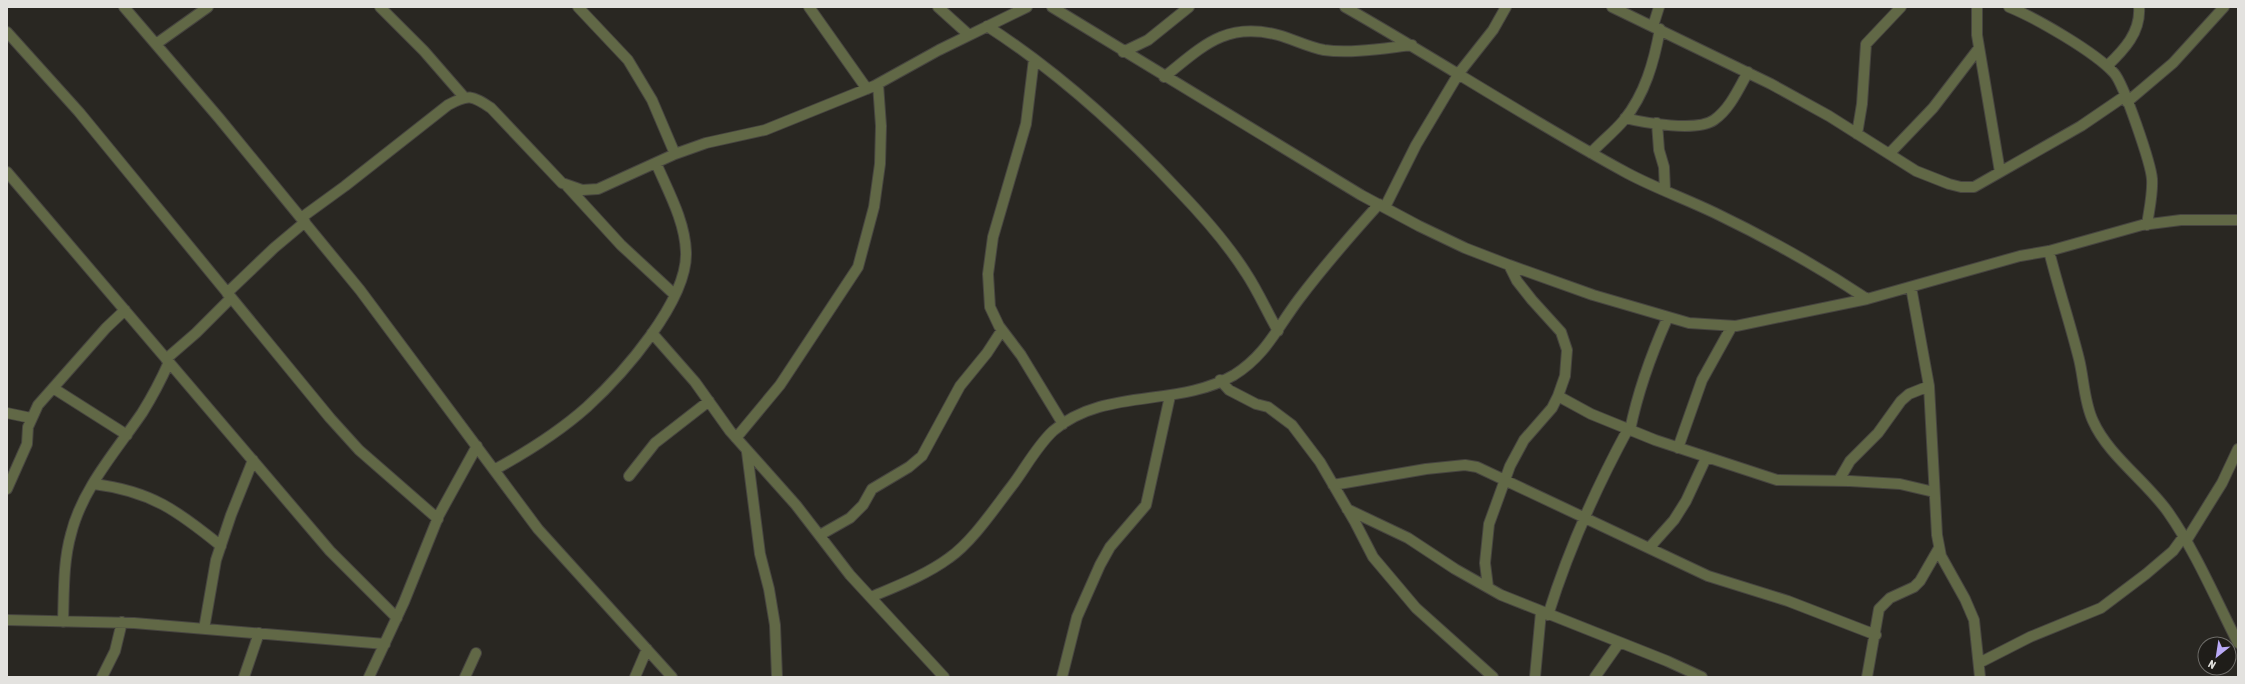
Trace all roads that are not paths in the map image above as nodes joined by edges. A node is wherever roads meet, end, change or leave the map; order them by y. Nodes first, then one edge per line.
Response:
1 (124, 7) edge
2 (208, 7) edge
3 (380, 7) edge
4 (578, 7) edge
5 (592, 7) edge
6 (809, 7) edge
7 (938, 7) edge
8 (1027, 7) edge
9 (1052, 7) edge
10 (1188, 7) edge
11 (1345, 7) edge
12 (1506, 7) edge
13 (1612, 7) edge
14 (1659, 7) edge
15 (1901, 7) edge
16 (1977, 7) edge
17 (2008, 7) edge
18 (2139, 7) edge
19 (2224, 7) edge
20 (589, 18) junction
21 (987, 26) junction
22 (1657, 28) junction
23 (7, 32) edge
24 (969, 35) junction
25 (156, 44) junction
26 (1412, 45) junction
27 (1979, 48) junction
28 (1123, 52) junction
29 (1034, 59) junction
30 (2107, 66) junction
31 (1748, 72) junction
32 (1459, 73) junction
33 (1164, 77) junction
34 (878, 84) junction
35 (867, 89) junction
36 (464, 97) junction
37 (2126, 99) junction
38 (1625, 118) junction
39 (1657, 123) junction
40 (1857, 134) junction
41 (1591, 153) junction
42 (675, 154) junction
43 (1889, 154) junction
44 (656, 163) junction
45 (7, 172) edge
46 (2000, 172) junction
47 (566, 184) junction
48 (1665, 190) junction
49 (1382, 206) junction
50 (2237, 218) edge
51 (303, 220) junction
52 (2147, 225) junction
53 (2049, 251) junction
54 (1509, 265) junction
55 (1911, 287) junction
56 (675, 295) junction
57 (229, 296) junction
58 (1868, 300) junction
59 (125, 310) junction
60 (1667, 318) junction
61 (1732, 326) junction
62 (1002, 330) junction
63 (1278, 331) junction
64 (652, 333) junction
65 (167, 361) junction
66 (1220, 380) junction
67 (1928, 386) junction
68 (53, 388) junction
69 (1170, 396) junction
70 (1558, 396) junction
71 (709, 401) junction
72 (7, 413) edge
73 (31, 418) junction
74 (1064, 424) junction
75 (1629, 429) junction
76 (127, 435) junction
77 (736, 438) junction
78 (477, 446) junction
79 (1678, 448) junction
80 (2238, 449) edge
81 (747, 450) junction
82 (1706, 458) junction
83 (253, 460) junction
84 (494, 470) junction
85 (629, 476) dead end
86 (1839, 480) junction
87 (1504, 481) junction
88 (94, 484) junction
89 (1333, 485) junction
90 (7, 489) edge
91 (1934, 492) junction
92 (1347, 509) junction
93 (1585, 518) junction
94 (438, 519) junction
95 (820, 535) junction
96 (2185, 539) junction
97 (221, 546) junction
98 (1648, 548) junction
99 (1940, 548) junction
100 (1488, 587) junction
101 (872, 597) junction
102 (1545, 614) junction
103 (397, 618) junction
104 (7, 620) edge
105 (63, 622) junction
106 (122, 622) junction
107 (204, 629) junction
108 (259, 633) junction
109 (1876, 635) junction
110 (1619, 643) junction
111 (2238, 643) edge
112 (385, 644) junction
113 (647, 649) junction
114 (476, 653) dead end
115 (1979, 663) junction
116 (102, 677) edge
117 (244, 677) edge
118 (369, 677) edge
119 (465, 677) edge
120 (635, 677) edge
121 (672, 677) edge
122 (777, 677) edge
123 (944, 677) edge
124 (1062, 677) edge
125 (1493, 677) edge
126 (1535, 677) edge
127 (1594, 677) edge
128 (1702, 677) edge
129 (1866, 677) edge
130 (1980, 677) edge

1 - 25 street
2 - 25 street
3 - 36 street
4 - 20 street
5 - 20 street
6 - 35 street
7 - 24 street
8 - 21 street
9 - 28 street
10 - 28 street
11 - 26 street
12 - 32 street
13 - 22 street
14 - 22 street
15 - 40 street
16 - 27 street
17 - 30 street
18 - 30 street
19 - 37 street
20 - 42 street
21 - 24 street
21 - 29 street
22 - 31 street
22 - 38 street
23 - 57 street
24 - 34 street
25 - 51 street
26 - 32 street
26 - 33 street
27 - 43 street
27 - 46 street
28 - 33 street
29 - 62 street
29 - 63 street
30 - 37 street
31 - 39 street
31 - 40 street
32 - 41 street
32 - 49 street
33 - 49 street
34 - 35 street
34 - 77 street
35 - 42 street
36 - 47 street
36 - 51 street
37 - 46 street
37 - 52 street
38 - 39 street
38 - 41 street
39 - 48 street
40 - 43 street
41 - 48 street
42 - 44 street
43 - 46 street
44 - 47 street
44 - 56 street
45 - 59 street
47 - 56 street
48 - 58 street
49 - 54 street
49 - 63 street
50 - 52 street
51 - 57 street
51 - 78 street
52 - 53 street
53 - 55 street
53 - 96 street
54 - 60 street
54 - 70 street
55 - 58 street
55 - 67 street
56 - 64 street
57 - 65 street
57 - 94 street
58 - 61 street
59 - 65 street
59 - 68 street
60 - 61 street
60 - 75 street
61 - 79 street
62 - 74 street
62 - 95 street
63 - 66 street
64 - 71 street
64 - 84 street
65 - 76 street
65 - 83 street
66 - 69 street
66 - 89 street
67 - 86 street
67 - 91 street
68 - 73 street
68 - 76 street
69 - 74 street
69 - 124 street
70 - 75 street
70 - 87 street
71 - 77 street
71 - 85 street
72 - 73 street
73 - 90 street
74 - 101 street
75 - 79 street
75 - 93 street
76 - 88 street
77 - 81 street
78 - 84 street
78 - 94 street
79 - 82 street
80 - 96 street
81 - 95 street
81 - 122 street
82 - 86 street
82 - 98 street
83 - 97 street
83 - 103 street
84 - 113 street
86 - 91 street
87 - 89 street
87 - 93 street
87 - 100 street
88 - 97 street
88 - 105 street
89 - 92 street
91 - 99 street
92 - 100 street
92 - 125 street
93 - 98 street
93 - 102 street
94 - 103 street
95 - 101 street
96 - 111 street
96 - 115 street
97 - 107 street
98 - 109 street
99 - 109 street
99 - 115 street
100 - 102 street
101 - 123 street
102 - 110 street
102 - 126 street
103 - 112 street
104 - 105 street
105 - 106 street
106 - 107 street
106 - 116 street
107 - 108 street
108 - 112 street
108 - 117 street
109 - 129 street
110 - 127 street
110 - 128 street
112 - 118 street
113 - 120 street
113 - 121 street
114 - 119 street
115 - 130 street

